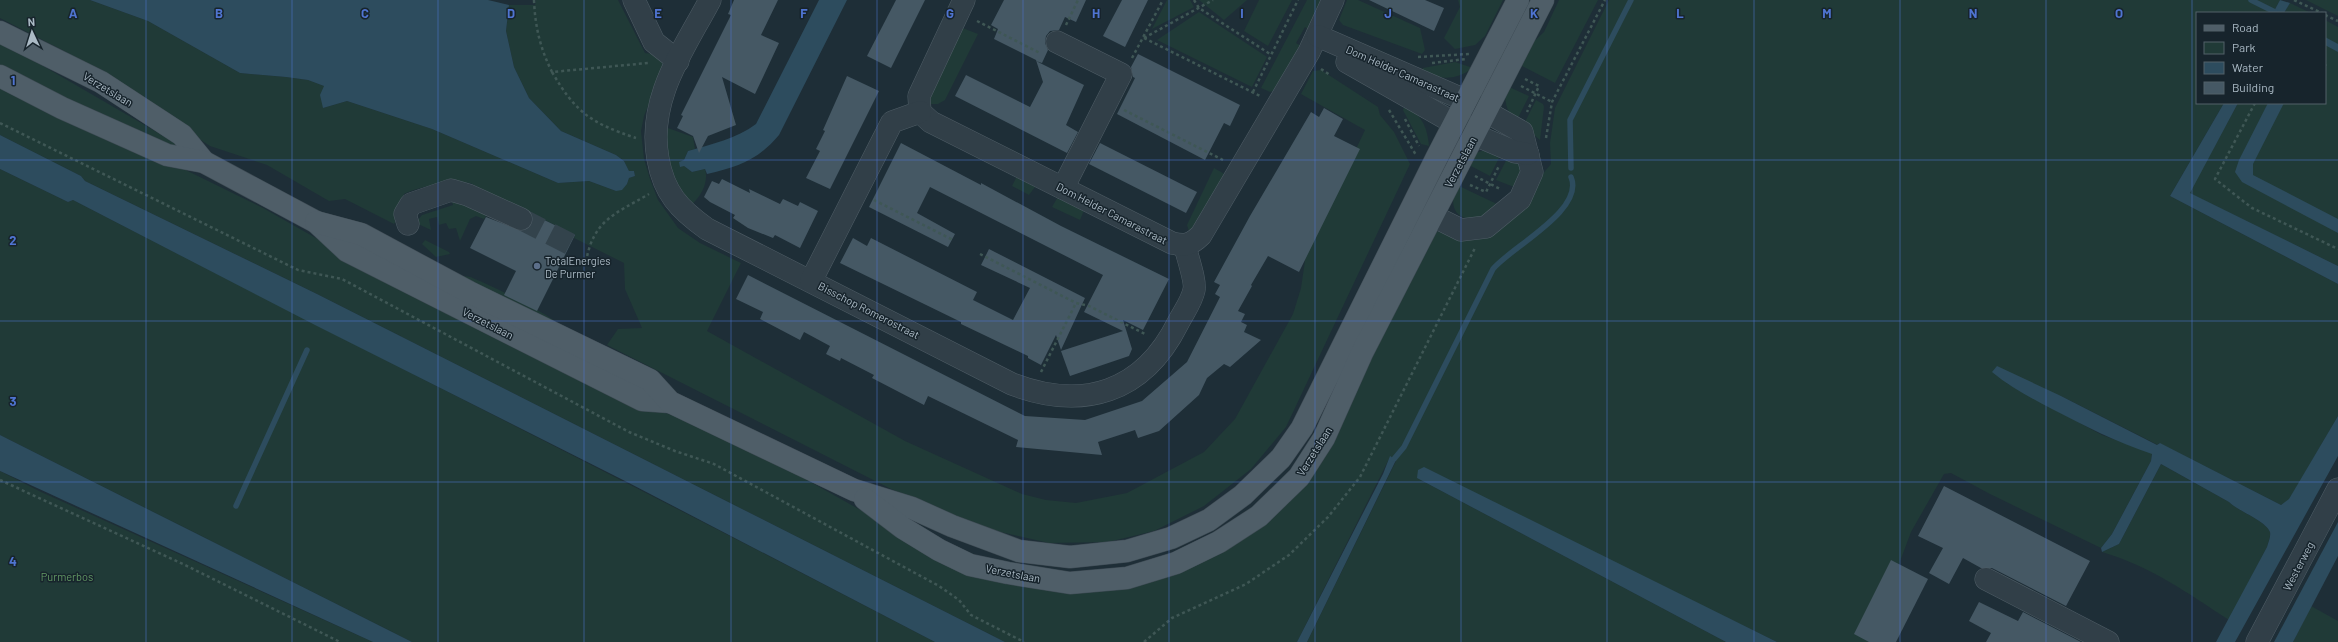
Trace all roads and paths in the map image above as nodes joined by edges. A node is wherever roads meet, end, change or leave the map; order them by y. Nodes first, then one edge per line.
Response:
1 (534, 0) edge
2 (634, 0) edge
3 (710, 0) edge
4 (1078, 0) edge
5 (1163, 0) edge
6 (1194, 0) edge
7 (1213, 0) edge
8 (1298, 0) edge
9 (1333, 0) edge
10 (1518, 0) edge
11 (1543, 0) edge
12 (1605, 0) edge
13 (2294, 0) edge
14 (961, 6) edge
15 (1199, 8) junction
16 (2320, 12) edge
17 (2326, 15) edge
18 (2338, 21) edge
19 (0, 32) edge
20 (1144, 38) junction
21 (1057, 42) junction
22 (1312, 45) junction
23 (1270, 54) junction
24 (1416, 57) dead end
25 (678, 61) junction
26 (1426, 63) dead end
27 (1496, 69) junction
28 (552, 72) junction
29 (1121, 74) junction
30 (0, 76) edge
31 (1337, 78) dead end
32 (1253, 92) junction
33 (1536, 94) junction
34 (1467, 101) junction
35 (1107, 102) junction
36 (1552, 102) junction
37 (2254, 104) edge
38 (1278, 105) junction
39 (1389, 109) dead end
40 (920, 112) junction
41 (1487, 112) junction
42 (1402, 113) dead end
43 (1526, 115) dead end
44 (0, 123) edge
45 (1455, 124) junction
46 (1475, 135) junction
47 (654, 140) junction
48 (1427, 158) junction
49 (1502, 160) dead end
50 (204, 162) junction
51 (1530, 163) junction
52 (1240, 168) junction
53 (1463, 176) junction
54 (665, 184) junction
55 (1490, 184) junction
56 (1062, 188) junction
57 (856, 191) junction
58 (1520, 199) junction
59 (1433, 216) junction
60 (521, 219) tunnel mouth
61 (408, 224) dead end
62 (1486, 227) junction
63 (954, 240) dead end
64 (1185, 246) junction
65 (2338, 249) edge
66 (980, 254) dead end
67 (586, 262) dead end
68 (811, 281) junction
69 (1076, 303) junction
70 (1169, 342) junction
71 (1032, 391) junction
72 (0, 480) edge
73 (2338, 489) edge
74 (854, 490) junction
75 (1986, 580) dead end
76 (340, 642) edge
77 (1024, 642) edge
78 (1144, 642) edge
79 (2108, 642) edge
80 (2257, 642) edge

1 - 28 path
2 - 25 street
3 - 25 street, Bisschop Romerostraat
4 - 21 path
5 - 20 path
6 - 15 path
7 - 15 path
8 - 23 path
9 - 22 street
10 - 27 main road, Verzetslaan
11 - 27 main road, Verzetslaan
12 - 36 path
13 - 16 path
14 - 21 path
14 - 40 street
15 - 20 path
15 - 23 path
17 - 18 path
19 - 50 main road, Verzetslaan
20 - 29 path
20 - 32 path
21 - 29 street
22 - 31 path
22 - 34 street, Dom Helder Camarastraat
22 - 38 street
22 - 45 street, Dom Helder Camarastraat
23 - 32 path
24 - 27 path
25 - 28 path
25 - 47 street, Bisschop Romerostraat
26 - 27 path, Dom Helder Camarastraat
27 - 33 path, Dom Helder Camarastraat
27 - 33 path
27 - 34 main road, Verzetslaan
27 - 41 main road, Verzetslaan
28 - 47 path
29 - 35 street
30 - 50 main road, Verzetslaan
32 - 38 path
33 - 36 path, Dom Helder Camarastraat
33 - 43 path
34 - 41 street, Dom Helder Camarastraat
34 - 45 main road, Verzetslaan
35 - 52 path
35 - 56 street
36 - 51 path
37 - 65 path
38 - 52 street
39 - 48 path
40 - 56 street, Dom Helder Camarastraat
40 - 57 street
41 - 46 main road, Verzetslaan
41 - 51 street, Dom Helder Camarastraat
42 - 48 path
44 - 77 path
45 - 46 street, Dom Helder Camarastraat
45 - 48 main road, Verzetslaan
46 - 51 street, Dom Helder Camarastraat
46 - 53 main road, Verzetslaan
47 - 54 street, Bisschop Romerostraat
48 - 74 main road, Verzetslaan
49 - 55 path
50 - 74 main road, Verzetslaan
51 - 58 street
52 - 64 street
53 - 55 path
53 - 55 path
53 - 59 main road, Verzetslaan
54 - 67 path
54 - 68 street, Bisschop Romerostraat
55 - 58 path
56 - 64 street, Dom Helder Camarastraat
57 - 63 path
57 - 68 street
58 - 62 street
59 - 62 street
59 - 74 main road, Verzetslaan
60 - 61 street
62 - 78 path
64 - 70 street, Bisschop Romerostraat
66 - 69 path
68 - 71 street, Bisschop Romerostraat
69 - 70 path
69 - 71 path
70 - 71 street, Bisschop Romerostraat
72 - 76 path
73 - 80 street, Westerweg
75 - 79 street

